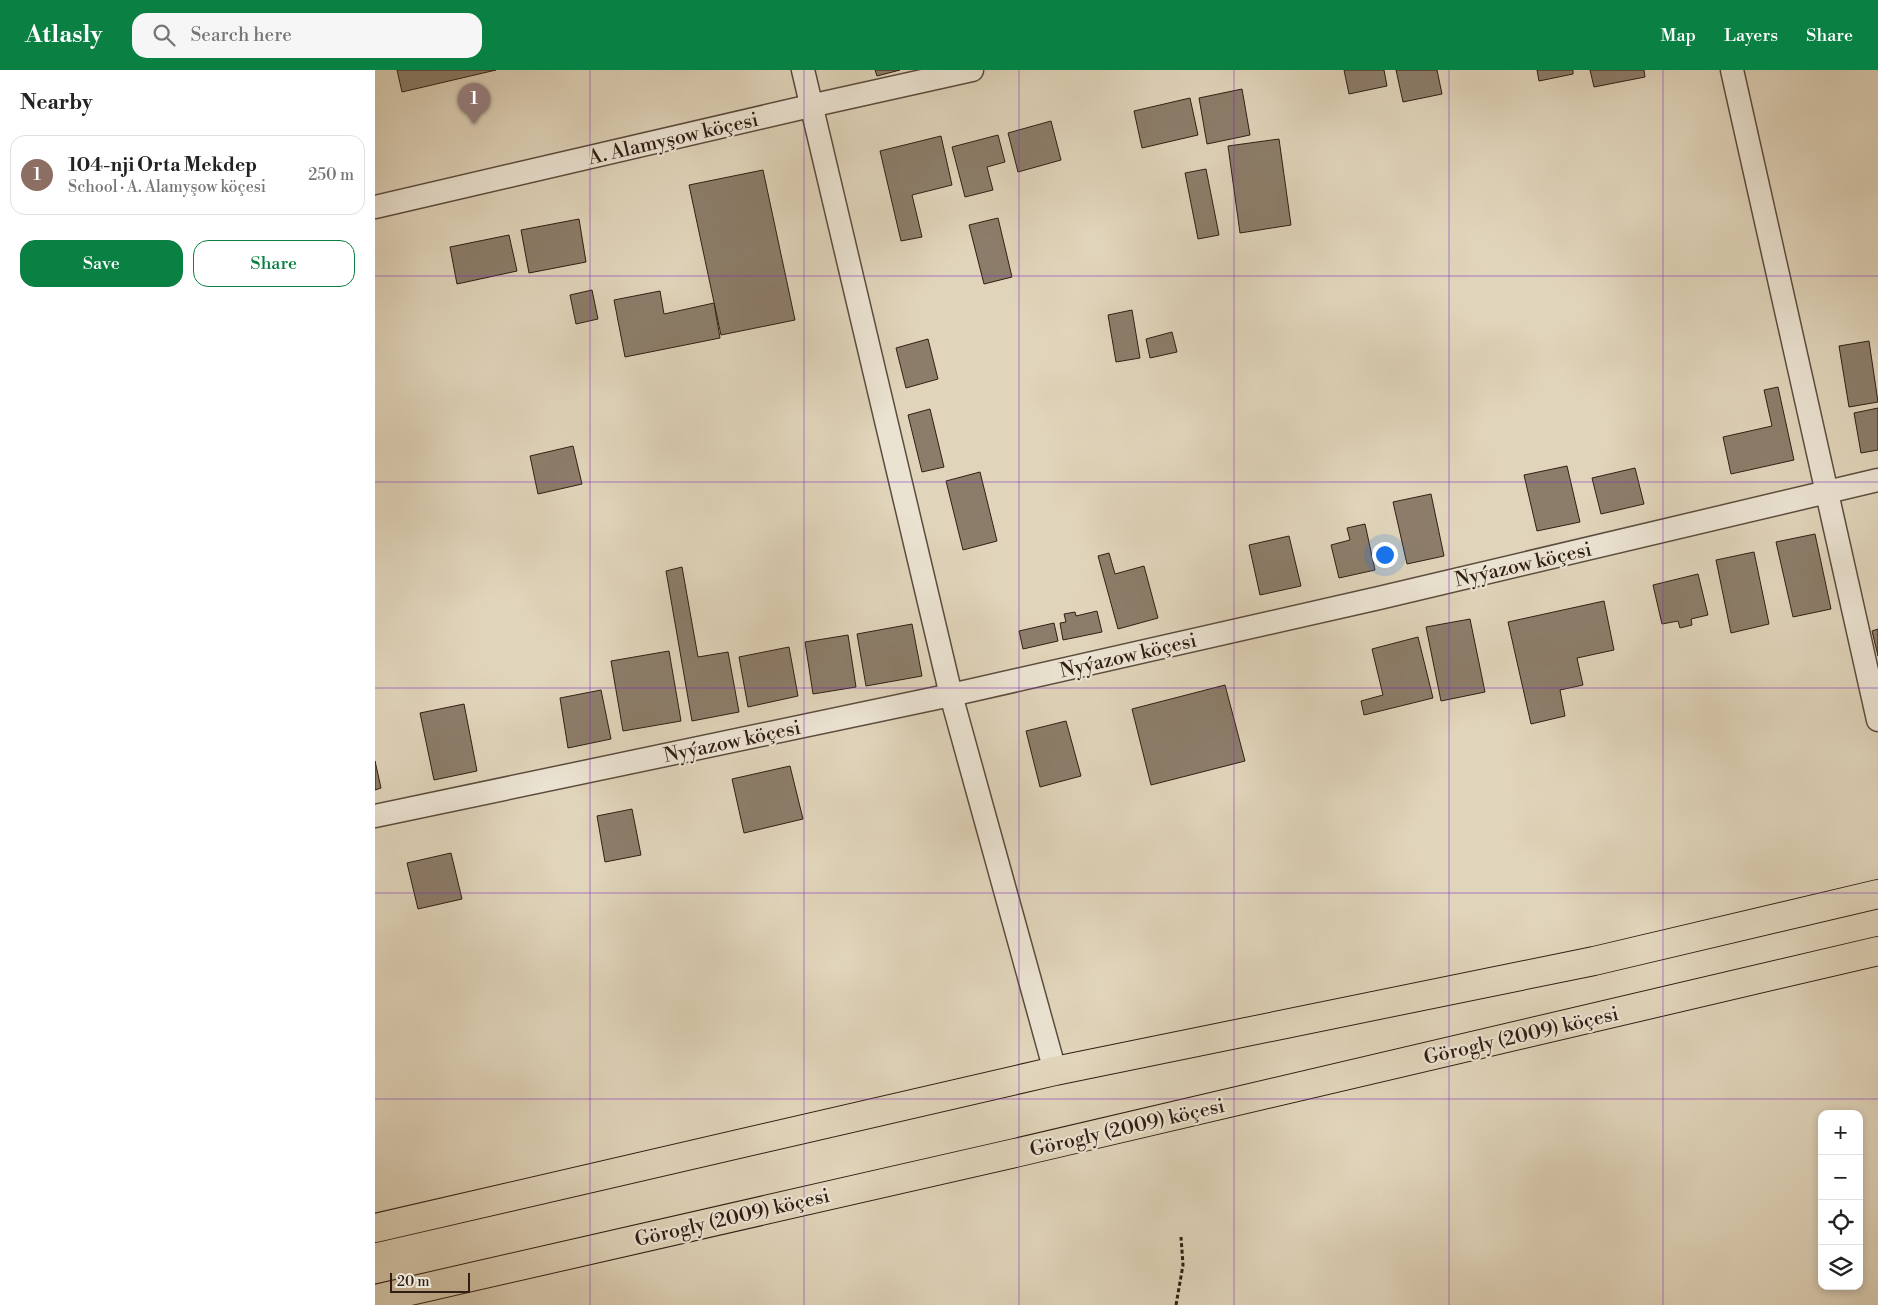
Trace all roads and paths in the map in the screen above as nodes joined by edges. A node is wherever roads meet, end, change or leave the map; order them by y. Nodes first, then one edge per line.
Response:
1 (803, 70) edge
2 (972, 70) edge
3 (1732, 70) edge
4 (810, 106) junction
5 (375, 207) edge
6 (1878, 480) edge
7 (1827, 493) junction
8 (951, 695) junction
9 (1878, 720) edge
10 (375, 816) edge
11 (1878, 894) edge
12 (1878, 952) edge
13 (1055, 1072) junction
14 (375, 1228) edge
15 (1181, 1237) dead end
16 (375, 1299) edge
17 (1176, 1305) edge

1 - 4 street
2 - 4 street, A. Alamyşow köçesi
3 - 7 street
4 - 5 street, A. Alamyşow köçesi
4 - 8 street
6 - 7 street, Nyýazow köçesi
7 - 8 street, Nyýazow köçesi
7 - 9 street
8 - 10 street, Nyýazow köçesi
8 - 13 street
11 - 13 main road
12 - 16 main road, Görogly (2009) köçesi
13 - 14 main road
15 - 17 path

